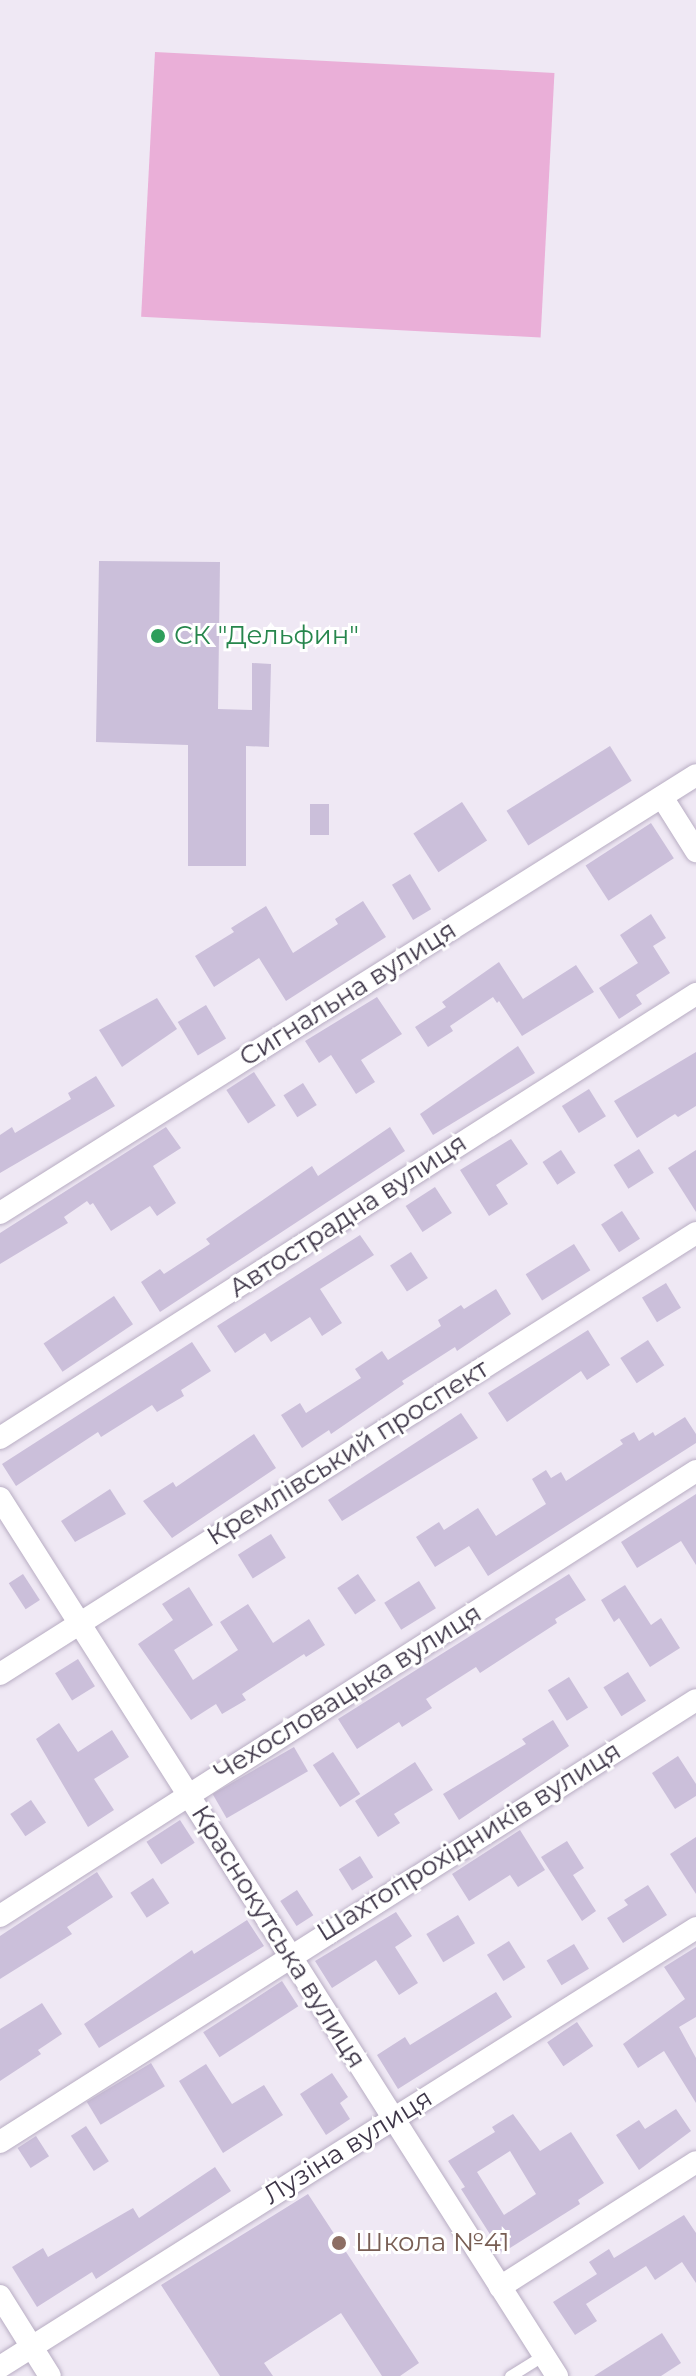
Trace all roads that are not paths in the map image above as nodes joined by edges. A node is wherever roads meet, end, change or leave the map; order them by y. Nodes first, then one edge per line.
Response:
1 (696, 775) edge
2 (662, 797) junction
3 (696, 851) edge
4 (696, 994) edge
5 (0, 1213) edge
6 (696, 1233) edge
7 (0, 1438) edge
8 (696, 1471) edge
9 (0, 1498) edge
10 (80, 1624) junction
11 (0, 1674) edge
12 (696, 1700) edge
13 (188, 1795) junction
14 (0, 1916) edge
15 (696, 1928) edge
16 (290, 1955) junction
17 (393, 2118) junction
18 (0, 2142) edge
19 (696, 2162) edge
20 (500, 2287) junction
21 (0, 2296) edge
22 (32, 2346) junction
23 (544, 2355) junction
24 (0, 2367) edge
25 (50, 2376) edge
26 (510, 2376) edge
27 (557, 2376) edge

1 - 2 street, Сигнальна вулиця
2 - 3 street
2 - 5 street, Сигнальна вулиця
4 - 7 street, Автострадна вулиця
6 - 10 street, Кремлівський проспект
8 - 13 street, Чехословацька вулиця
9 - 10 street, Краснокутська вулиця
10 - 11 street, Кремлівський проспект
10 - 13 street, Краснокутська вулиця
12 - 16 street, Шахтопрохідників вулиця
13 - 14 street, Чехословацька вулиця
13 - 16 street, Краснокутська вулиця
15 - 17 street, Лузіна вулиця
16 - 17 street, Краснокутська вулиця
16 - 18 street, Шахтопрохідників вулиця
17 - 20 street, Краснокутська вулиця
17 - 22 street, Лузіна вулиця
19 - 20 street
20 - 23 street, Краснокутська вулиця
21 - 22 street
22 - 24 street, Лузіна вулиця
22 - 25 street
23 - 26 lane
23 - 27 street, Краснокутська вулиця

